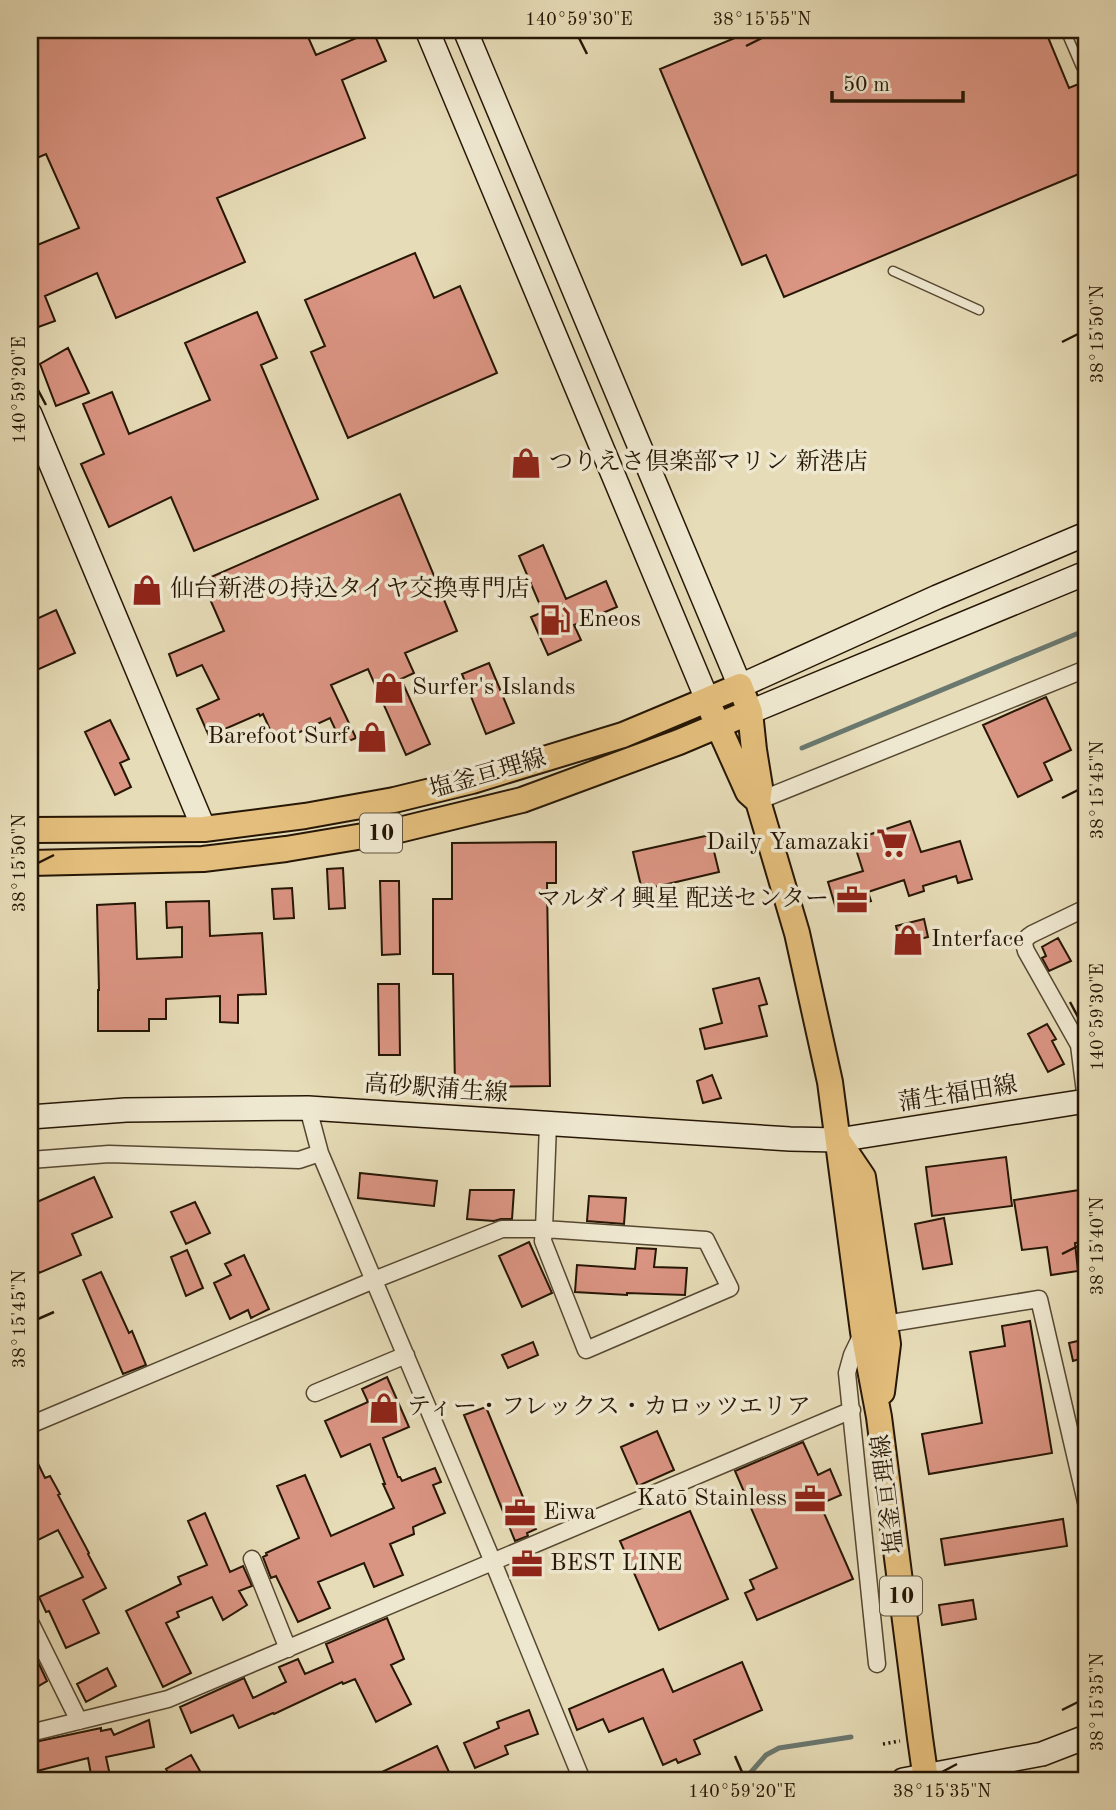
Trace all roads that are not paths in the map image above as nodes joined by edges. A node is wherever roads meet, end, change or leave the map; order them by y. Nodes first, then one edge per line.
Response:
1 (427, 30) edge
2 (465, 30) edge
3 (1065, 30) edge
4 (1086, 65) edge
5 (893, 271) dead end
6 (979, 310) dead end
7 (30, 414) edge
8 (1086, 534) edge
9 (1086, 573) edge
10 (1086, 669) edge
11 (740, 686) junction
12 (707, 699) junction
13 (750, 712) junction
14 (718, 726) junction
15 (743, 755) junction
16 (755, 793) junction
17 (204, 829) junction
18 (30, 830) edge
19 (30, 863) edge
20 (1086, 908) edge
21 (1086, 1100) edge
22 (308, 1108) junction
23 (30, 1117) edge
24 (548, 1124) junction
25 (838, 1140) junction
26 (320, 1153) junction
27 (30, 1160) edge
28 (544, 1229) junction
29 (374, 1280) junction
30 (874, 1328) junction
31 (406, 1355) junction
32 (315, 1393) dead end
33 (852, 1410) junction
34 (30, 1425) edge
35 (1086, 1502) edge
36 (252, 1559) dead end
37 (493, 1562) junction
38 (30, 1622) edge
39 (288, 1649) junction
40 (877, 1664) dead end
41 (79, 1721) junction
42 (30, 1733) edge
43 (1086, 1737) edge
44 (579, 1779) edge
45 (918, 1779) edge

1 - 12 street
2 - 11 street
3 - 4 lane
5 - 6 lane
7 - 17 street
8 - 11 street
9 - 13 street
10 - 16 street
11 - 12 main road, 塩釜亘理線 / 10
11 - 13 main road, 塩釜亘理線 / 10
12 - 14 main road, 10
12 - 17 main road, 塩釜亘理線 / 10
13 - 14 main road, 塩釜亘理線 / 10
13 - 15 main road, 塩釜亘理線 / 10
14 - 15 main road, 10
14 - 19 main road, 塩釜亘理線 / 10
15 - 16 main road, 塩釜亘理線 / 10
16 - 25 main road, 塩釜亘理線 / 10
17 - 18 main road, 塩釜亘理線 / 10
20 - 21 street
21 - 25 street, 蒲生福田線
22 - 23 street, 高砂駅蒲生線
22 - 24 street, 高砂駅蒲生線
22 - 26 street
24 - 25 street, 高砂駅蒲生線
24 - 28 street
25 - 30 main road, 塩釜亘理線 / 10
25 - 30 main road, 塩釜亘理線 / 10
26 - 27 street
26 - 29 street
28 - 28 street
28 - 29 street
29 - 31 street
29 - 34 street
30 - 33 street
30 - 35 street
30 - 45 main road, 塩釜亘理線 / 10
31 - 32 street
31 - 37 street
33 - 37 street
33 - 40 street
36 - 39 street
37 - 39 street
37 - 44 street
38 - 41 street
39 - 41 street
41 - 42 street
43 - 45 street

